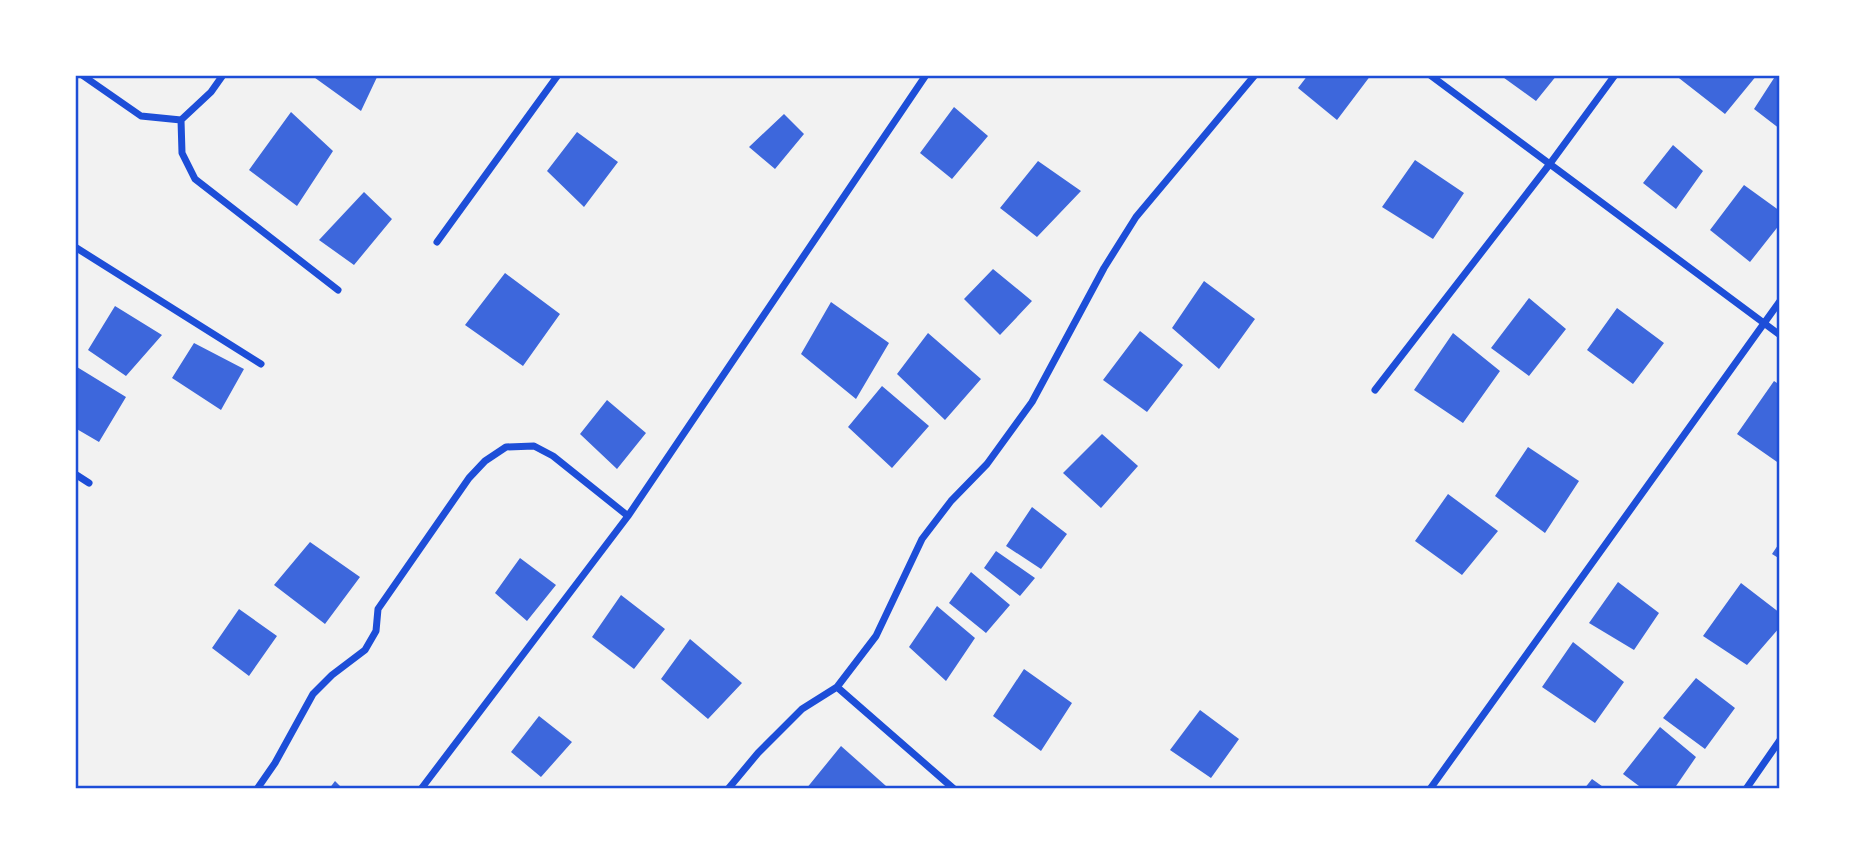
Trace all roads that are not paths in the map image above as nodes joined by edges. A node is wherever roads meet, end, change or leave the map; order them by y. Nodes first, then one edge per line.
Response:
1 (82, 75) edge
2 (223, 75) edge
3 (558, 75) edge
4 (926, 75) edge
5 (1255, 75) edge
6 (1430, 75) edge
7 (1615, 75) edge
8 (181, 120) junction
9 (1549, 165) junction
10 (438, 242) dead end
11 (75, 247) edge
12 (338, 290) dead end
13 (1780, 301) edge
14 (1763, 322) junction
15 (1780, 335) edge
16 (261, 364) dead end
17 (1375, 390) dead end
18 (75, 474) edge
19 (89, 483) dead end
20 (628, 516) junction
21 (837, 687) junction
22 (1780, 740) edge
23 (257, 789) edge
24 (421, 789) edge
25 (728, 789) edge
26 (954, 789) edge
27 (1430, 789) edge
28 (1746, 789) edge

1 - 8 street
2 - 8 street
3 - 10 street
4 - 20 street
5 - 21 street
6 - 9 street
7 - 9 street
8 - 12 street
9 - 14 street
9 - 17 street
11 - 16 street
13 - 14 street
14 - 15 street
14 - 27 street
18 - 19 street
20 - 23 street
20 - 24 street
21 - 25 street
21 - 26 street
22 - 28 street

